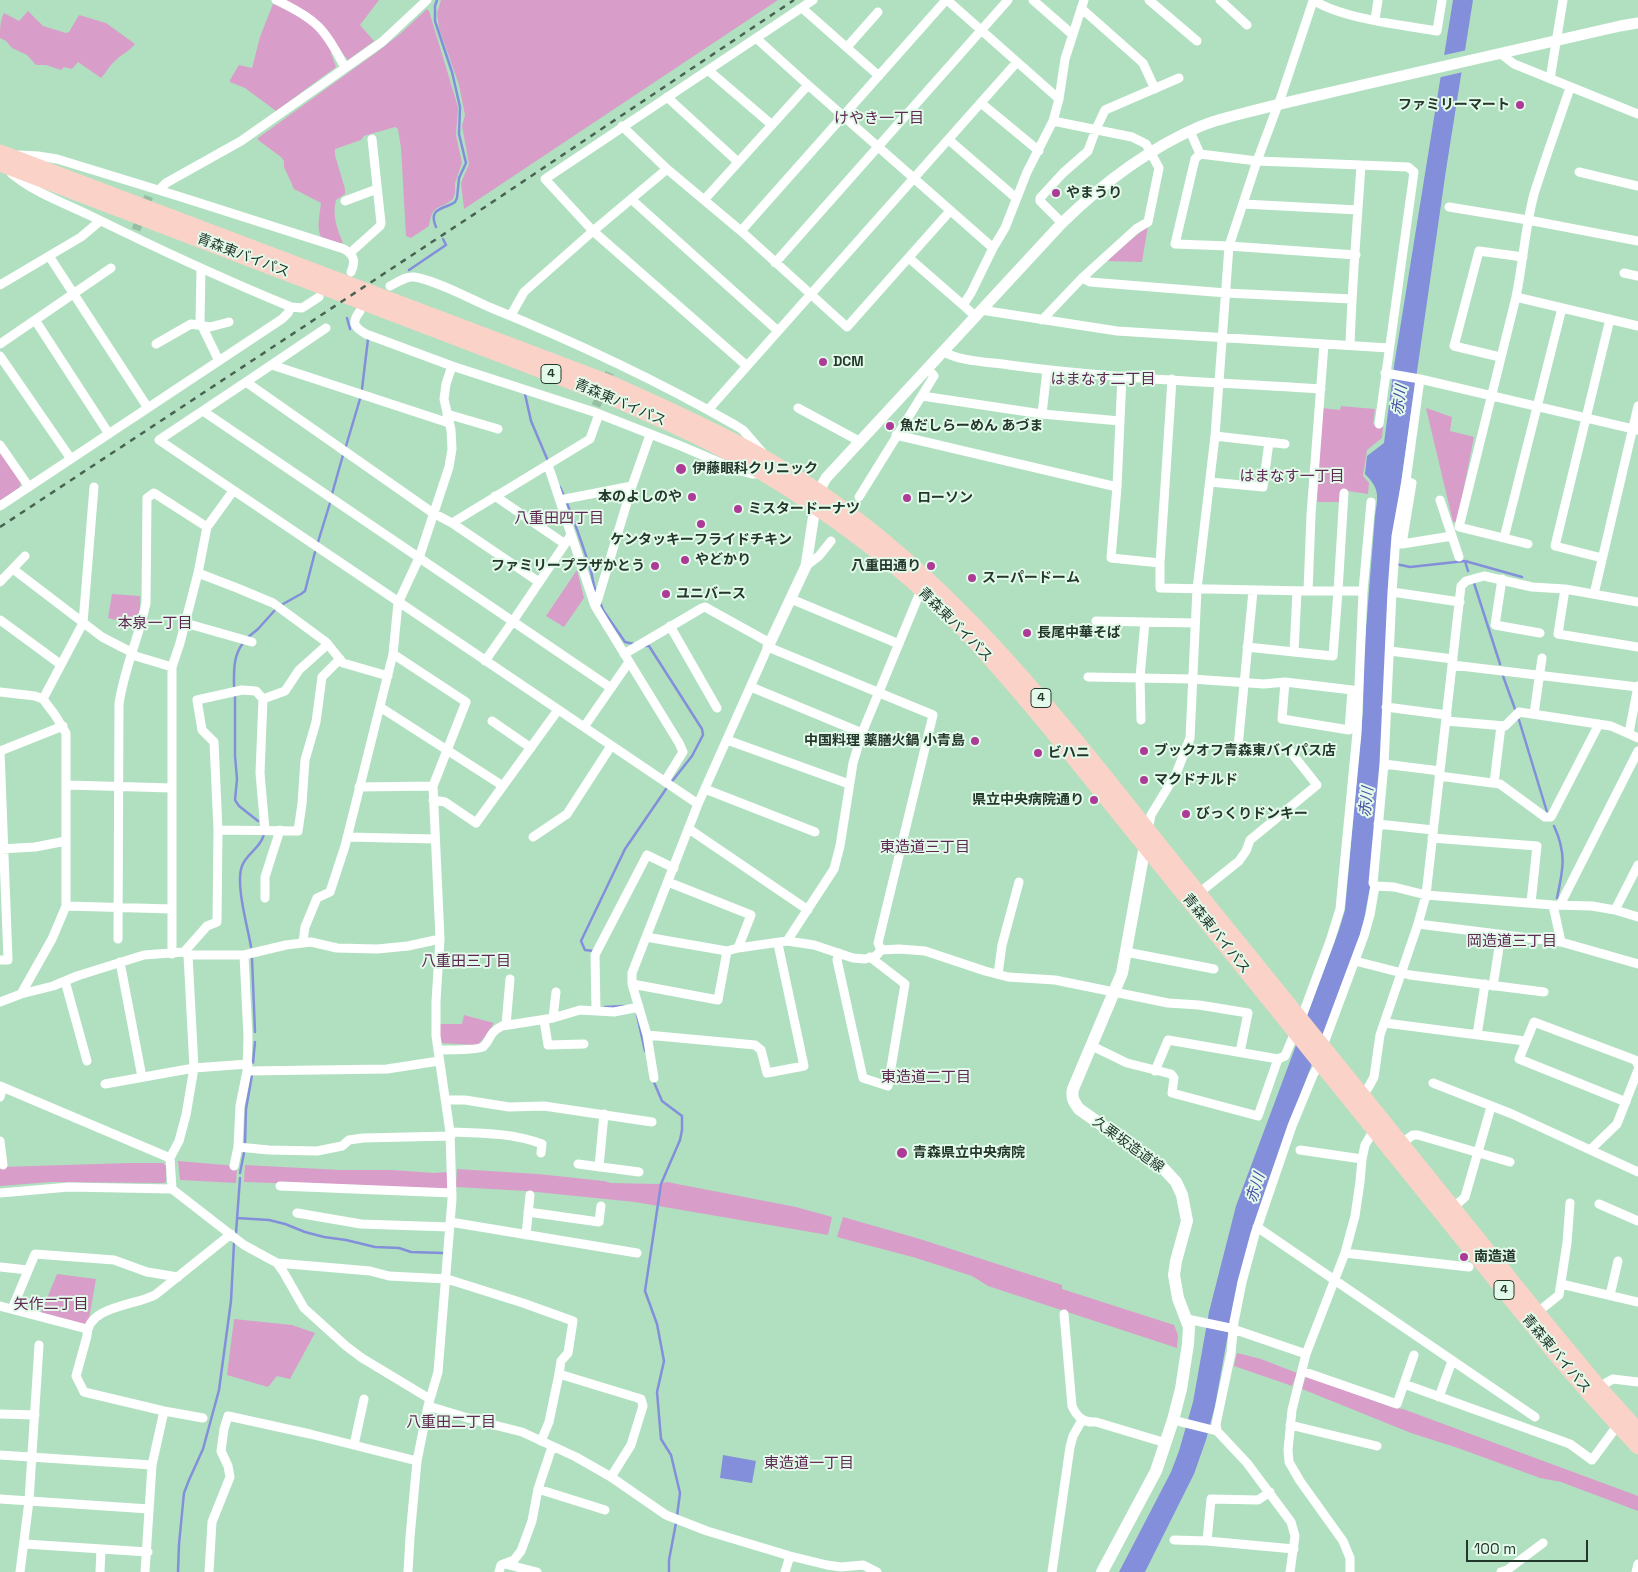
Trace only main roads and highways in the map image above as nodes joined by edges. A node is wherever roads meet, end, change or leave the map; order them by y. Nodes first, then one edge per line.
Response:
1 (3, 159) edge
2 (373, 298) junction
3 (1148, 830) junction
4 (1145, 846) junction
5 (1298, 1025) junction
6 (1358, 1100) junction
7 (1378, 1124) junction
8 (1532, 1316) junction
9 (1638, 1430) edge
10 (1638, 1448) edge
11 (1102, 1572) edge

1 - 2 highway, 青森東バイパス / 4
2 - 3 highway, 青森東バイパス / 4
2 - 4 highway, 青森東バイパス / 4
3 - 4 main road, 久栗坂造道線
3 - 5 highway, 青森東バイパス / 4
4 - 5 highway, 青森東バイパス / 4
4 - 11 main road, 久栗坂造道線
5 - 6 highway, 青森東バイパス / 4
5 - 6 highway, 青森東バイパス / 4
6 - 7 highway, 青森東バイパス / 4
7 - 8 highway, 青森東バイパス / 4
7 - 8 highway, 青森東バイパス / 4
8 - 9 highway, 青森東バイパス / 4
8 - 10 highway, 青森東バイパス / 4

